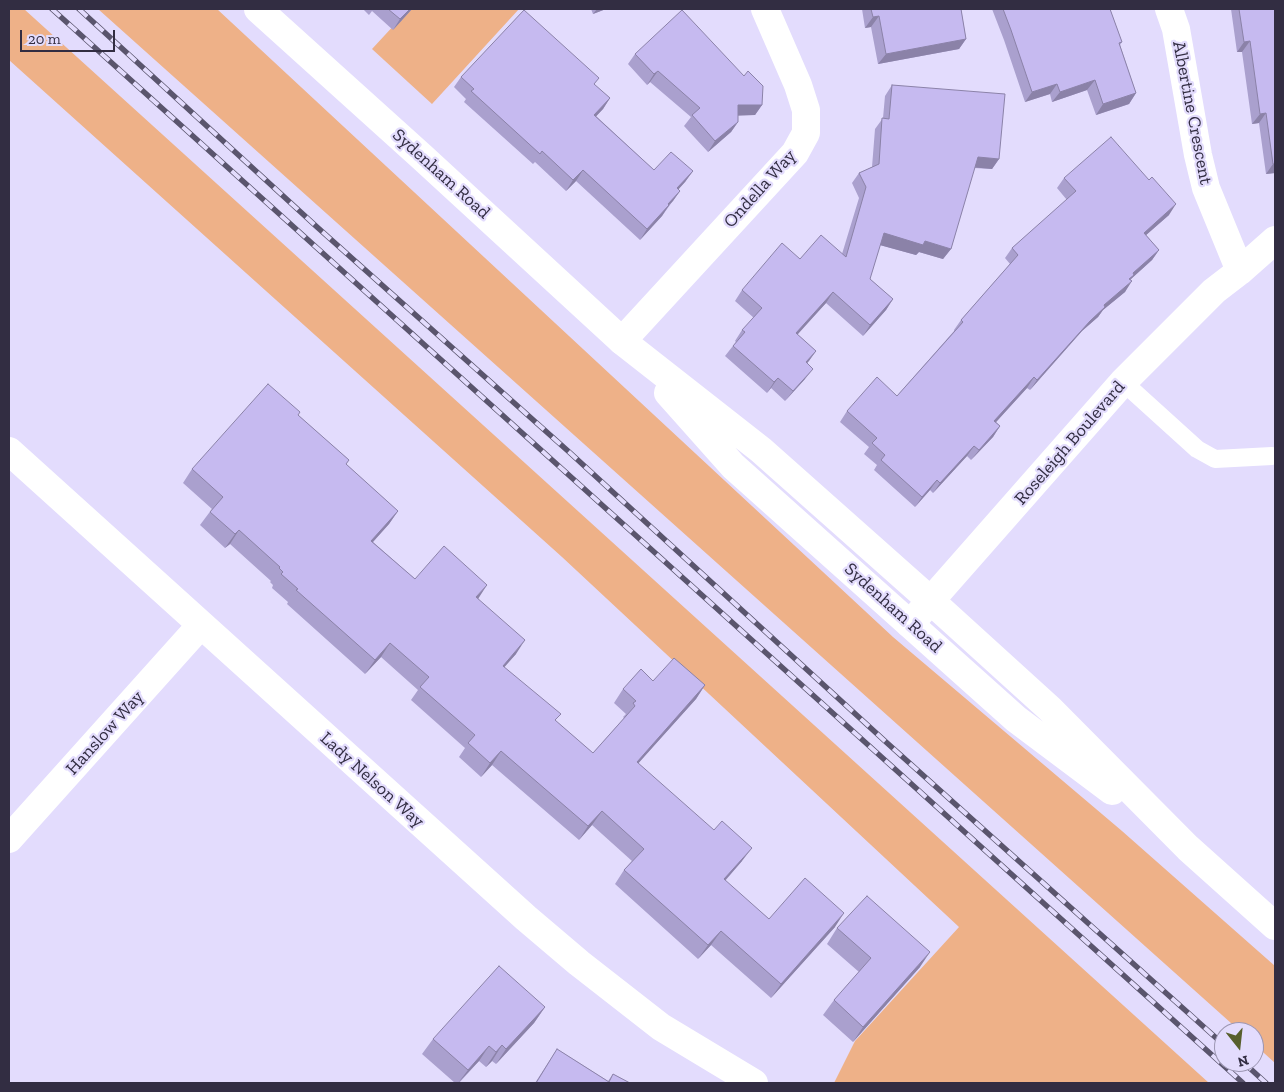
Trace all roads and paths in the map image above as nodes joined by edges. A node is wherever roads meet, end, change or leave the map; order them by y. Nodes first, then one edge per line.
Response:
1 (258, 9) edge
2 (765, 9) edge
3 (1169, 9) edge
4 (1275, 240) edge
5 (1275, 264) edge
6 (1240, 271) junction
7 (622, 341) junction
8 (1123, 382) junction
9 (9, 451) edge
10 (1272, 456) dead end
11 (931, 601) junction
12 (910, 624) junction
13 (200, 626) junction
14 (9, 839) edge
15 (1188, 848) junction
16 (1275, 926) edge
17 (754, 1083) edge

1 - 7 street, Sydenham Road
2 - 7 street, Ondella Way
3 - 6 street, Albertine Crescent
4 - 6 street, Roseleigh Boulevard
5 - 6 street, Roseleigh Boulevard
6 - 8 street, Roseleigh Boulevard
7 - 11 street, Sydenham Road
7 - 12 street, Sydenham Road
8 - 10 lane
8 - 11 street, Roseleigh Boulevard
9 - 13 street, Lady Nelson Way
11 - 12 street, Roseleigh Boulevard
11 - 15 street, Sydenham Road
12 - 15 street, Sydenham Road
13 - 14 street, Hanslow Way
13 - 17 street, Lady Nelson Way
15 - 16 street, Sydenham Road

